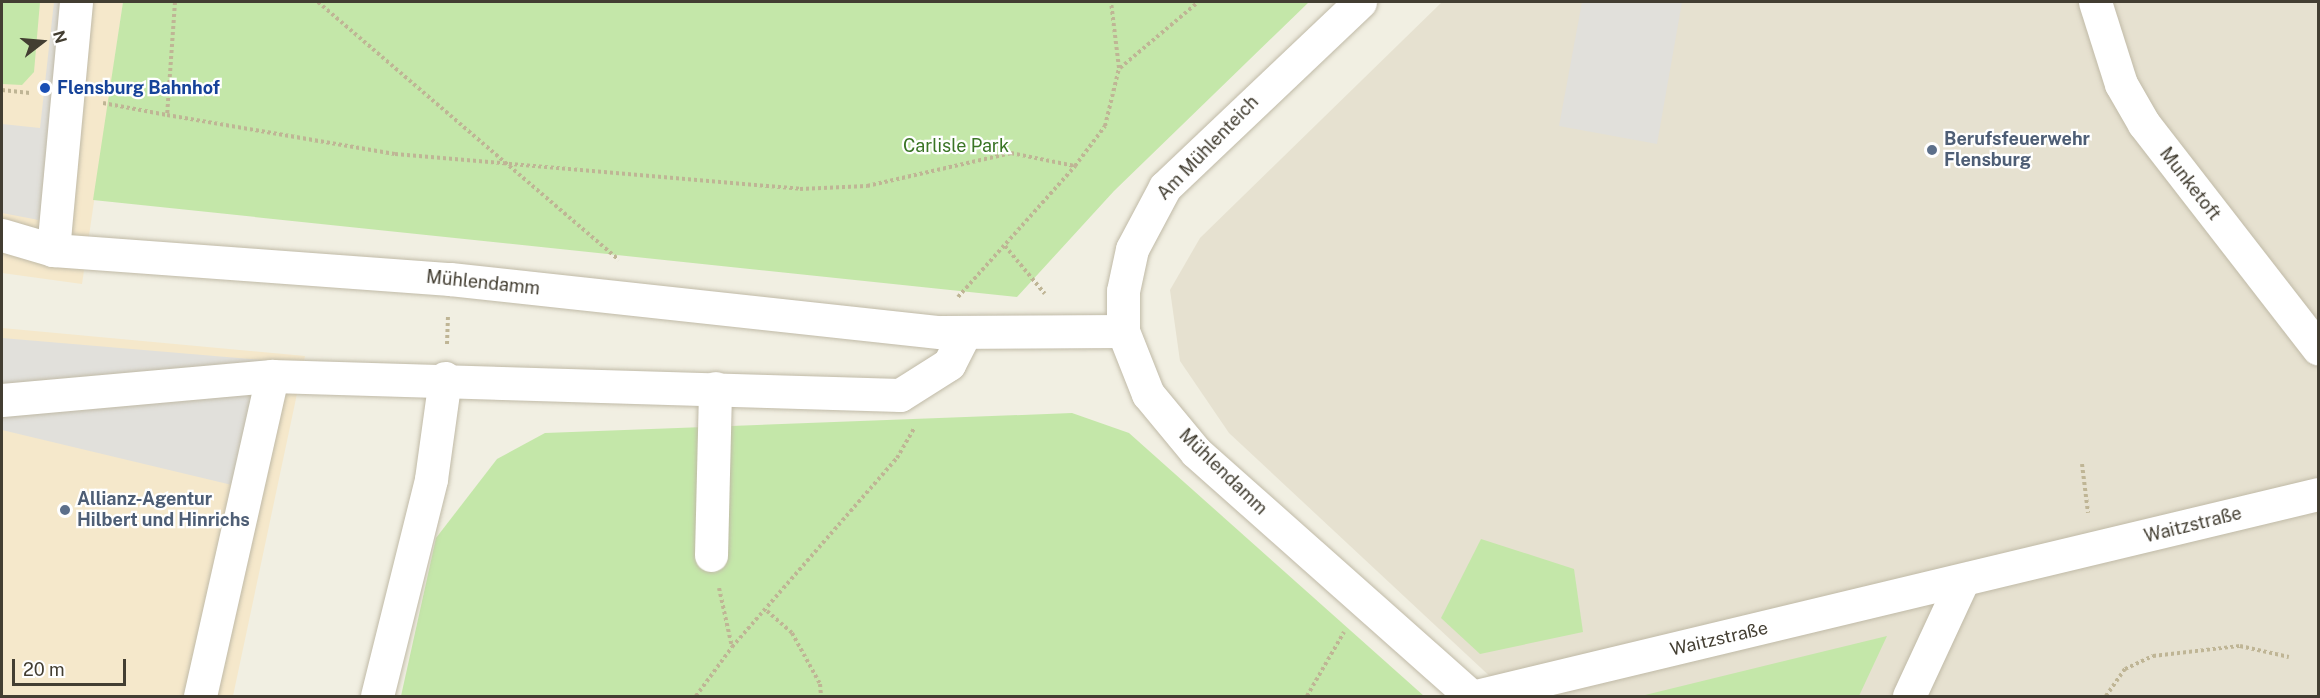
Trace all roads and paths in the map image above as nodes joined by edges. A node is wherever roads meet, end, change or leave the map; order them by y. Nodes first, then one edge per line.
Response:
1 (76, 2) edge
2 (175, 2) edge
3 (318, 2) edge
4 (1111, 2) edge
5 (1198, 2) edge
6 (1360, 2) edge
7 (2095, 2) edge
8 (1119, 68) junction
9 (67, 96) junction
10 (167, 115) junction
11 (1075, 166) junction
12 (512, 168) junction
13 (2, 235) edge
14 (1005, 246) junction
15 (53, 250) junction
16 (450, 279) junction
17 (632, 299) junction
18 (1123, 331) junction
19 (953, 332) junction
20 (1078, 335) junction
21 (2319, 348) edge
22 (272, 376) junction
23 (445, 378) junction
24 (716, 388) junction
25 (2, 400) edge
26 (920, 416) dead end
27 (2082, 464) dead end
28 (2319, 494) edge
29 (2093, 549) junction
30 (711, 555) joint
31 (1962, 582) junction
32 (1363, 601) junction
33 (768, 611) junction
34 (732, 647) junction
35 (2289, 657) dead end
36 (200, 696) edge
37 (377, 696) edge
38 (696, 696) edge
39 (821, 696) edge
40 (1306, 696) edge
41 (1473, 696) edge
42 (1909, 696) edge
43 (2106, 696) edge

1 - 9 street
2 - 10 path
3 - 12 path
4 - 8 path
5 - 8 path
6 - 18 street, Am Mühlenteich
7 - 21 street, Munketoft
8 - 11 path
9 - 10 path
9 - 15 street
10 - 12 path
11 - 12 path
11 - 14 path
12 - 17 path
13 - 15 street, Mühlendamm
14 - 19 path
14 - 20 path
15 - 16 street, Mühlendamm
16 - 17 street, Mühlendamm
16 - 23 path
17 - 19 street, Mühlendamm
18 - 20 street, Mühlendamm
18 - 32 street, Mühlendamm
19 - 20 street, Mühlendamm
19 - 24 street
22 - 23 street
22 - 25 street
22 - 36 street
23 - 24 street
23 - 37 street
24 - 30 street
26 - 33 path
27 - 29 path
28 - 29 street, Waitzstraße
29 - 31 street, Waitzstraße
30 - 34 path
31 - 41 street, Waitzstraße
31 - 42 street
32 - 40 path
32 - 41 street, Mühlendamm
33 - 34 path
33 - 39 path
34 - 38 path
35 - 43 path

